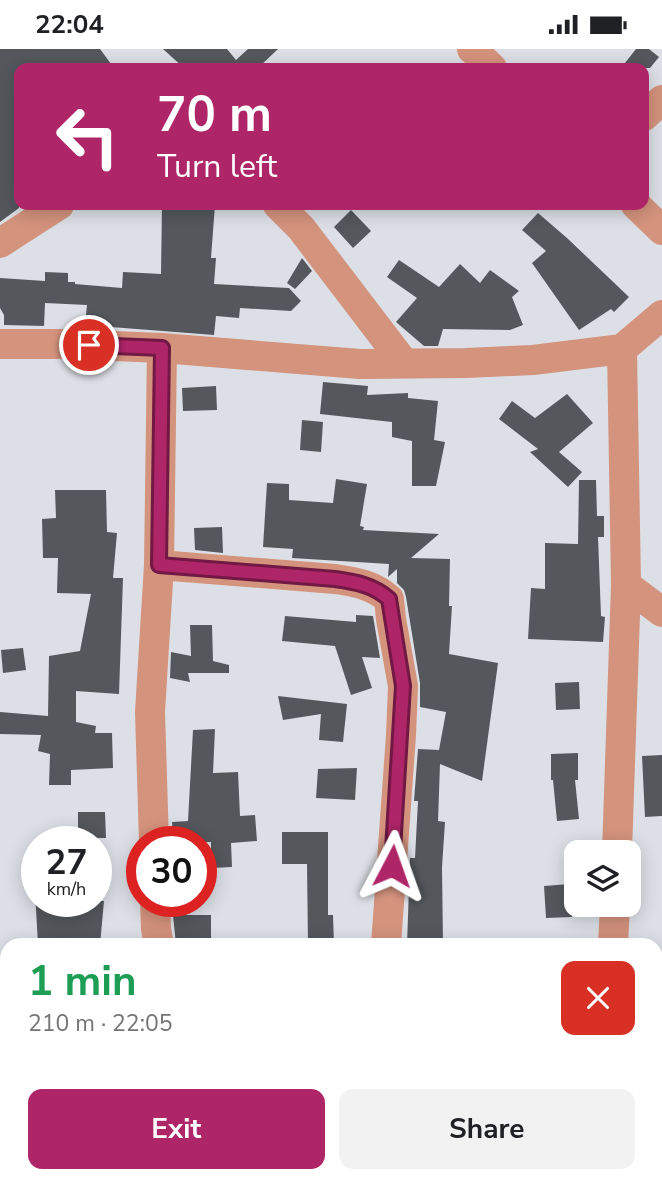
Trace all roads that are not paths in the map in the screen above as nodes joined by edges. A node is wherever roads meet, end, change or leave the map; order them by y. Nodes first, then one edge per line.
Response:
1 (472, 49) edge
2 (487, 63) edge
3 (51, 210) edge
4 (283, 210) edge
5 (641, 210) edge
6 (662, 230) edge
7 (0, 243) edge
8 (662, 314) edge
9 (0, 344) edge
10 (162, 348) junction
11 (622, 349) junction
12 (404, 363) junction
13 (159, 565) junction
14 (626, 585) junction
15 (662, 612) edge
16 (154, 826) edge
17 (617, 840) edge
18 (156, 917) edge
19 (614, 917) edge
20 (158, 938) edge
21 (386, 938) edge
22 (613, 938) edge

1 - 2 street
3 - 7 street
4 - 12 street
5 - 6 street
8 - 11 street
9 - 10 street
10 - 12 street
10 - 13 street
11 - 12 street
11 - 14 street
13 - 16 street
13 - 21 street
14 - 15 street
14 - 17 street
18 - 20 street
19 - 22 street

